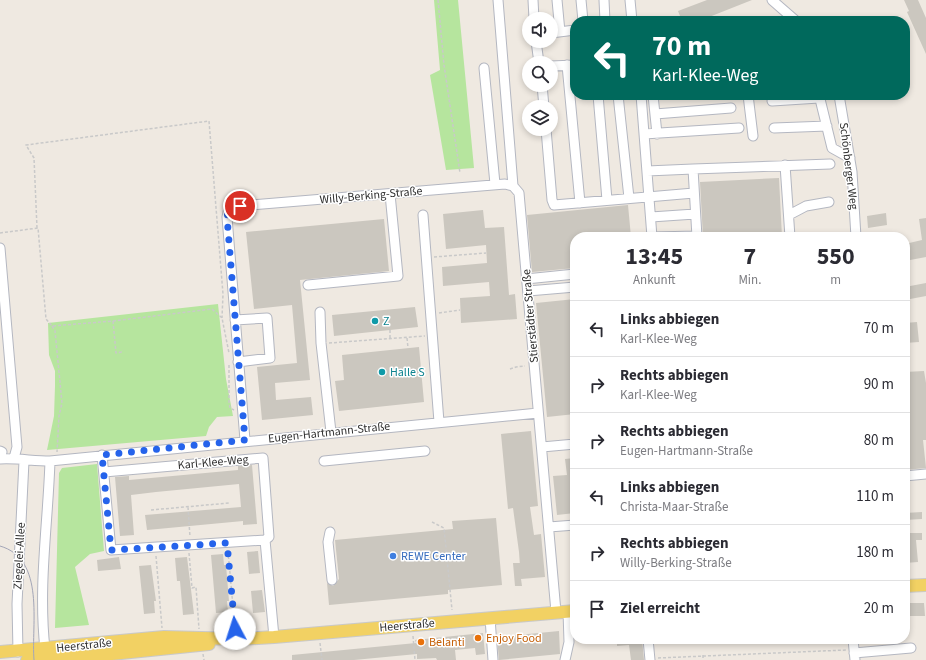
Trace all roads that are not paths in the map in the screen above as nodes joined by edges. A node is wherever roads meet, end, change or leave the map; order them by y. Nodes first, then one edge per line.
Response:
1 (498, 0) edge
2 (533, 0) edge
3 (557, 0) edge
4 (581, 0) edge
5 (604, 0) edge
6 (630, 0) edge
7 (772, 0) edge
8 (534, 12) edge
9 (556, 12) edge
10 (583, 16) edge
11 (605, 16) edge
12 (632, 16) edge
13 (790, 16) edge
14 (570, 30) edge
15 (558, 32) edge
16 (570, 65) edge
17 (558, 66) edge
18 (484, 68) dead end
19 (573, 100) edge
20 (598, 100) edge
21 (619, 100) edge
22 (641, 100) edge
23 (654, 100) edge
24 (749, 100) edge
25 (784, 100) edge
26 (820, 100) edge
27 (840, 100) edge
28 (772, 101) dead end
29 (731, 108) dead end
30 (655, 114) junction
31 (826, 126) junction
32 (739, 128) dead end
33 (774, 128) dead end
34 (644, 134) junction
35 (657, 134) junction
36 (547, 136) edge
37 (753, 136) dead end
38 (850, 158) junction
39 (830, 164) dead end
40 (785, 165) junction
41 (693, 169) junction
42 (647, 171) junction
43 (495, 184) junction
44 (513, 186) junction
45 (694, 193) junction
46 (390, 194) junction
47 (649, 196) junction
48 (629, 198) junction
49 (608, 200) junction
50 (828, 202) dead end
51 (580, 203) junction
52 (695, 214) junction
53 (423, 215) dead end
54 (789, 215) junction
55 (651, 217) junction
56 (652, 232) edge
57 (697, 232) edge
58 (790, 232) edge
59 (856, 232) edge
60 (0, 248) edge
61 (570, 275) edge
62 (526, 279) junction
63 (308, 285) dead end
64 (570, 287) edge
65 (528, 291) junction
66 (320, 312) dead end
67 (235, 320) junction
68 (238, 362) junction
69 (538, 413) junction
70 (439, 422) junction
71 (331, 432) junction
72 (245, 440) junction
73 (570, 444) edge
74 (542, 447) junction
75 (425, 452) dead end
76 (0, 454) edge
77 (102, 455) junction
78 (14, 458) junction
79 (54, 460) junction
80 (24, 461) junction
81 (324, 461) dead end
82 (104, 472) junction
83 (926, 474) edge
84 (910, 476) edge
85 (570, 525) edge
86 (549, 527) junction
87 (330, 532) dead end
88 (265, 540) junction
89 (332, 580) dead end
90 (926, 585) edge
91 (910, 586) edge
92 (570, 611) edge
93 (556, 612) junction
94 (490, 618) junction
95 (570, 632) edge
96 (274, 637) junction
97 (648, 644) edge
98 (853, 644) edge
99 (912, 648) dead end
100 (0, 652) edge
101 (854, 654) edge
102 (46, 656) edge
103 (21, 657) edge
104 (650, 659) edge
105 (493, 660) edge
106 (565, 660) edge

1 - 44 street, Stierstädter Straße
2 - 8 street
3 - 9 street
4 - 10 street
5 - 11 street
6 - 12 street
7 - 13 street
14 - 15 street
16 - 17 street
18 - 43 street
19 - 51 street
20 - 49 street
21 - 48 street
22 - 34 street
23 - 30 street
24 - 37 street
25 - 28 street
26 - 31 street
27 - 38 street, Schönberger Weg
29 - 30 street
30 - 35 street
31 - 33 street
31 - 38 street
32 - 35 street
34 - 35 street
34 - 42 street
36 - 51 street
38 - 59 street, Schönberger Weg
39 - 40 street
40 - 41 street
40 - 54 street
41 - 42 street
41 - 45 street
42 - 47 street
43 - 44 street, Willy-Berking-Straße
43 - 46 street, Willy-Berking-Straße
44 - 62 street, Stierstädter Straße
45 - 47 street
45 - 52 street
46 - 63 street
46 - 67 street, Willy-Berking-Straße
47 - 48 street
47 - 55 street
48 - 49 street
49 - 51 street
50 - 54 street
52 - 55 street
52 - 57 street
53 - 70 street
54 - 58 street
55 - 56 street
60 - 78 street
61 - 62 street
62 - 65 street, Stierstädter Straße
64 - 65 street
65 - 69 street, Stierstädter Straße
66 - 71 street
67 - 68 street
67 - 68 street
68 - 72 street
69 - 70 street, Eugen-Hartmann-Straße
69 - 74 street, Stierstädter Straße
70 - 71 street, Eugen-Hartmann-Straße
71 - 72 street, Eugen-Hartmann-Straße
72 - 77 street, Eugen-Hartmann-Straße
73 - 74 street
74 - 86 street, Stierstädter Straße
75 - 81 street
76 - 78 street
77 - 79 street, Eugen-Hartmann-Straße
77 - 82 street
78 - 80 street, Eugen-Hartmann-Straße
79 - 80 street, Eugen-Hartmann-Straße
79 - 102 street, Ziegelei-Allee
80 - 103 street, Ziegelei-Allee
82 - 88 street
82 - 88 street, Karl-Klee-Weg
83 - 84 street
85 - 86 street
86 - 93 street, Stierstädter Straße
87 - 89 street
88 - 96 street, Karl-Klee-Weg
90 - 91 main road
92 - 93 main road, Heerstraße
93 - 94 main road, Heerstraße
94 - 96 main road, Heerstraße
94 - 105 street
95 - 106 street
96 - 102 main road, Heerstraße
97 - 104 street
98 - 101 street
99 - 101 street
100 - 103 main road, Heerstraße
102 - 103 main road, Heerstraße

